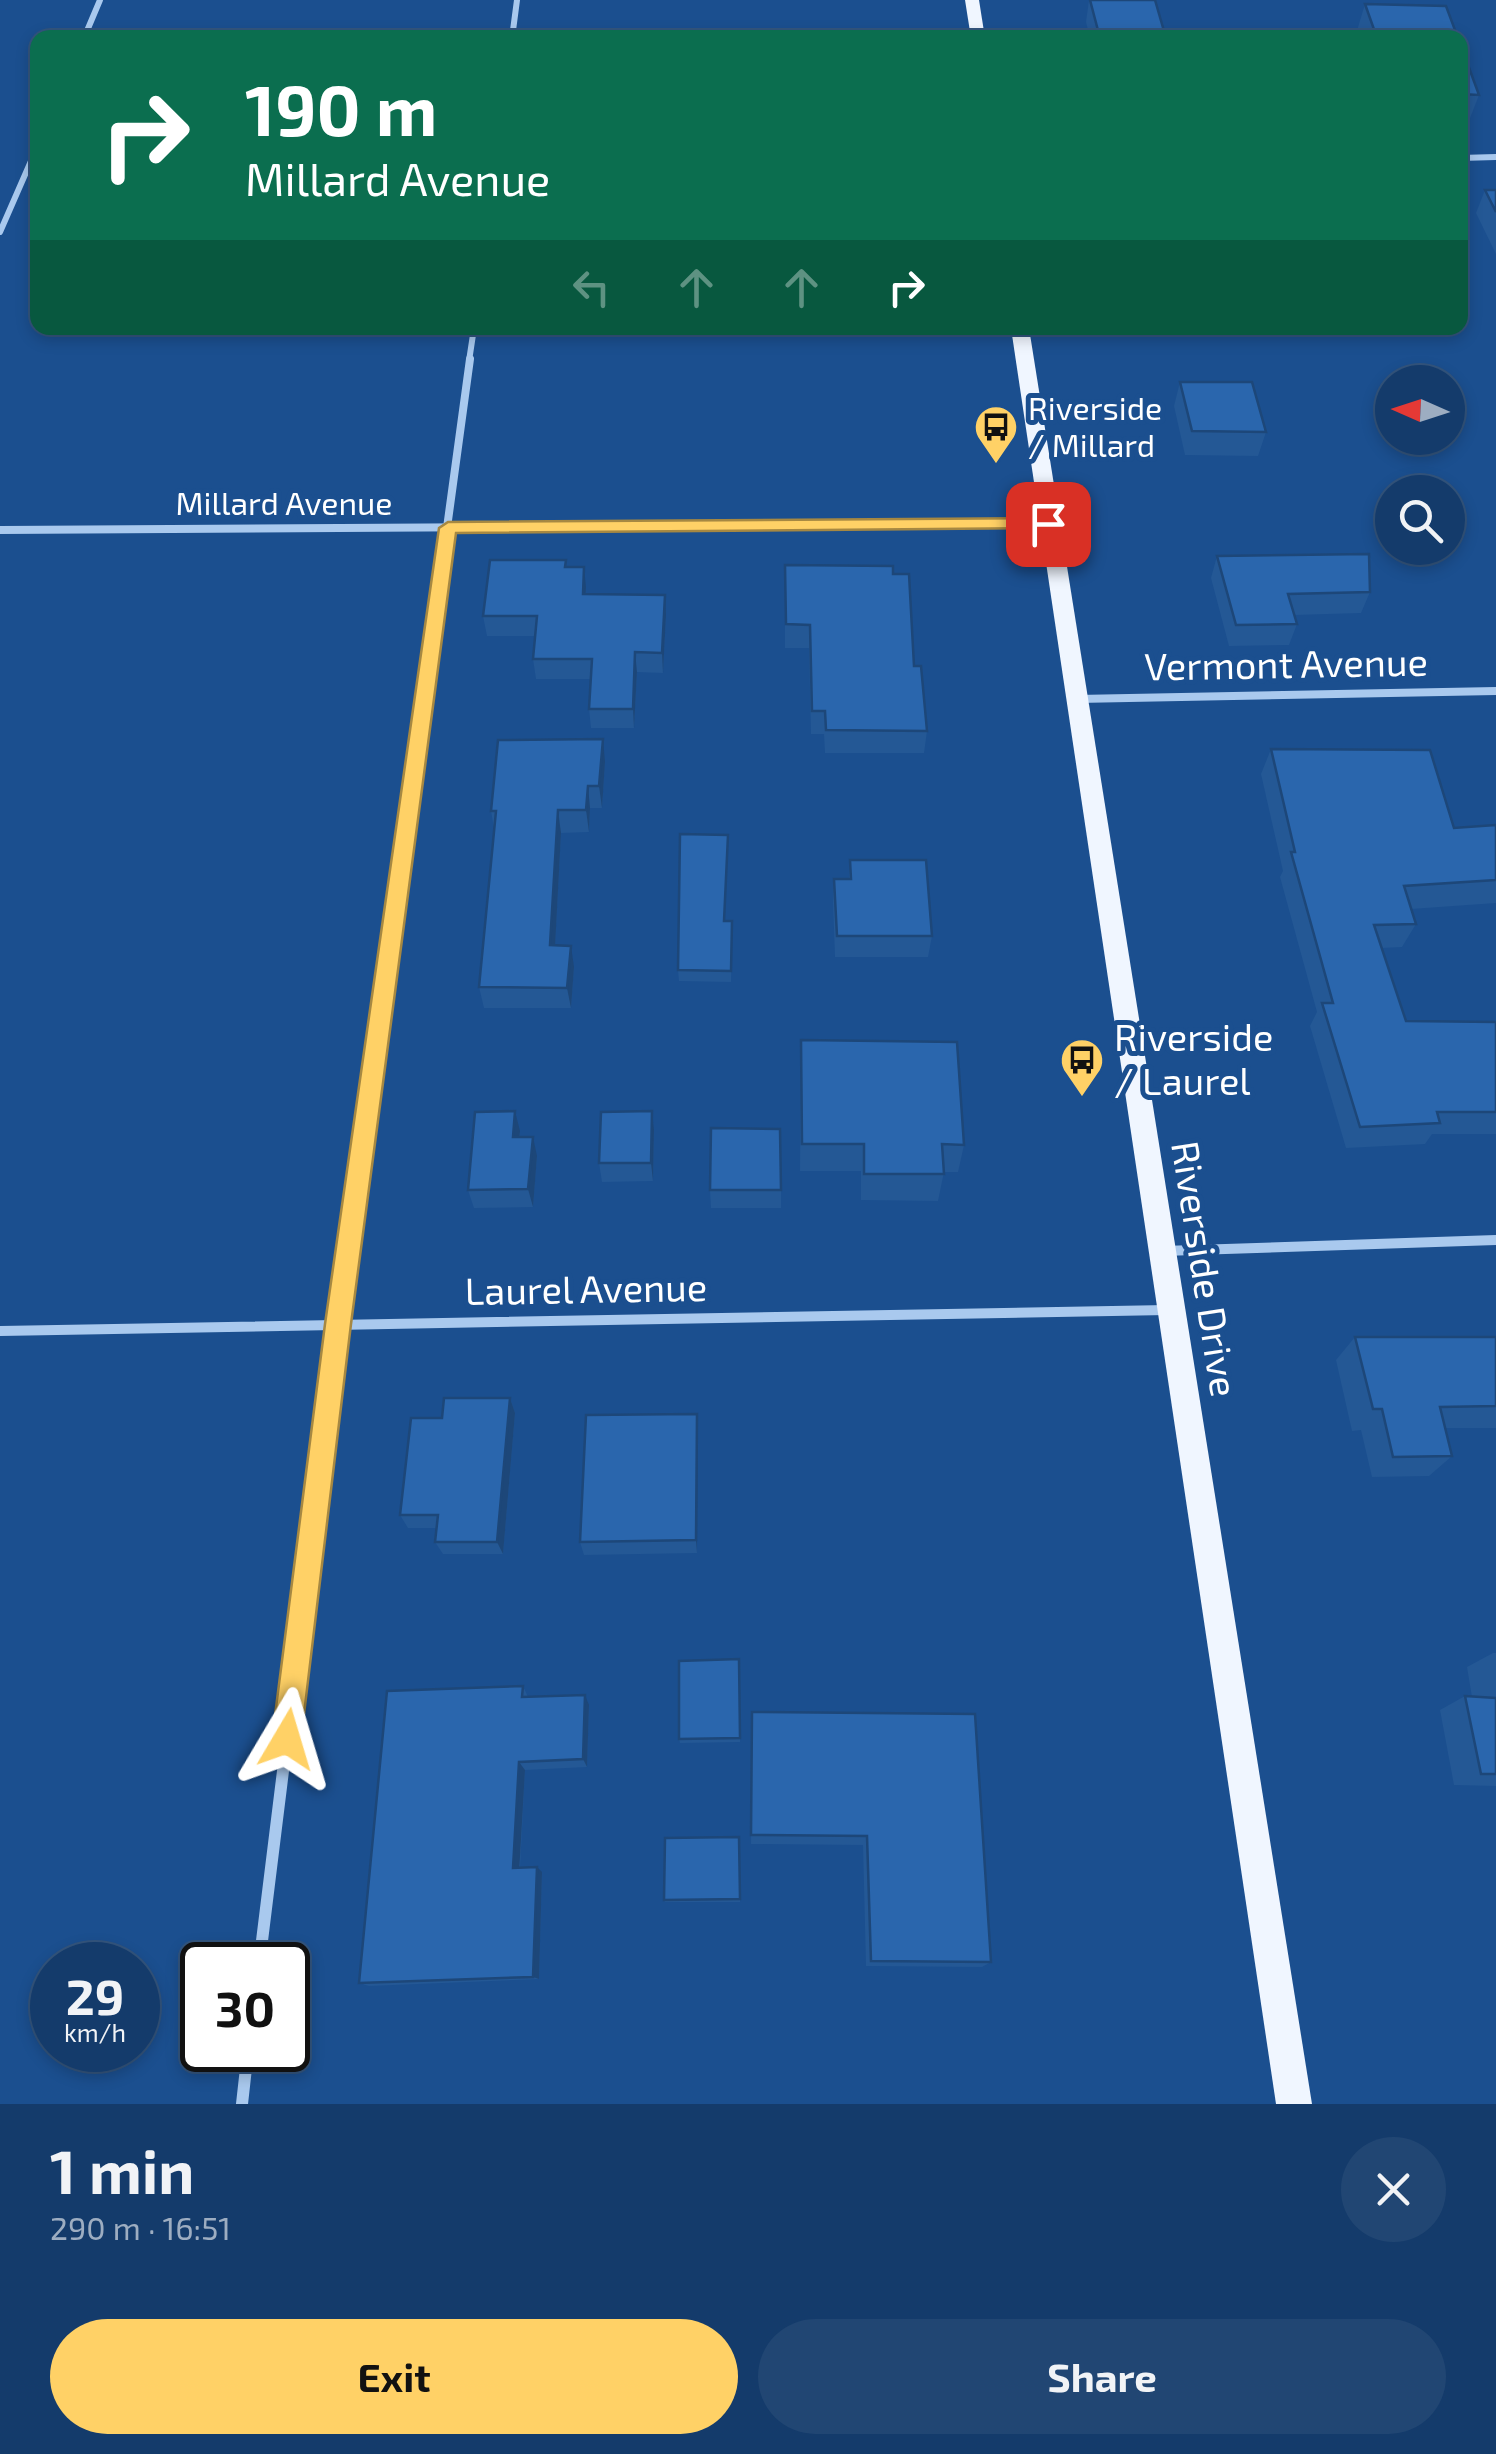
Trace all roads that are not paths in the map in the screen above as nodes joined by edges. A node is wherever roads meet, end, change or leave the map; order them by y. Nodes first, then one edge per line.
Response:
1 (100, 0) edge
2 (517, 0) edge
3 (972, 0) edge
4 (87, 30) edge
5 (513, 30) edge
6 (977, 30) edge
7 (1496, 157) edge
8 (1468, 158) edge
9 (30, 163) edge
10 (0, 232) edge
11 (473, 335) edge
12 (1021, 335) edge
13 (1048, 524) junction
14 (448, 528) junction
15 (0, 530) edge
16 (1496, 691) edge
17 (1076, 699) junction
18 (1496, 1240) edge
19 (1163, 1251) junction
20 (1173, 1310) junction
21 (338, 1324) junction
22 (0, 1331) edge
23 (262, 1942) edge
24 (246, 2072) edge
25 (242, 2104) edge
26 (1294, 2104) edge

1 - 4 street
2 - 5 street
3 - 6 main road
7 - 8 street
9 - 10 street
11 - 14 street
12 - 13 main road, Riverside Drive
13 - 14 street, Millard Avenue
13 - 17 main road, Riverside Drive
14 - 15 street, Millard Avenue
14 - 21 street
16 - 17 street, Vermont Avenue
17 - 19 main road, Riverside Drive
18 - 19 street
19 - 20 main road, Riverside Drive
20 - 21 street, Laurel Avenue
20 - 26 main road, Riverside Drive
21 - 22 street, Laurel Avenue
21 - 23 street
24 - 25 street

